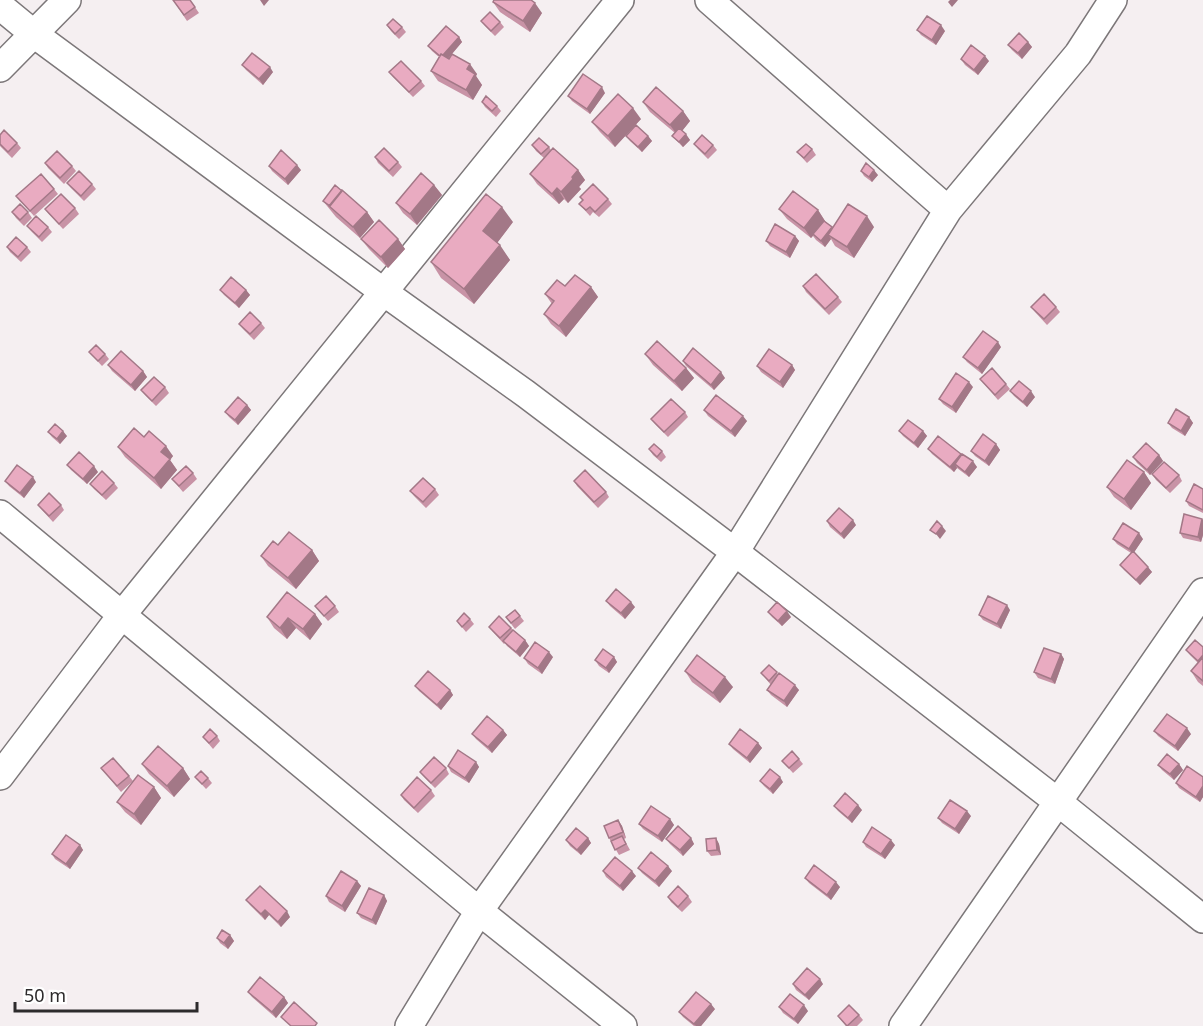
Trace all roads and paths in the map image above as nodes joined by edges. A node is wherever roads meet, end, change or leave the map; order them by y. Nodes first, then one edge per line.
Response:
1 (67, 0) edge
2 (620, 0) edge
3 (710, 0) edge
4 (1113, 0) edge
5 (0, 6) edge
6 (34, 34) junction
7 (0, 68) edge
8 (948, 210) junction
9 (385, 293) junction
10 (0, 514) edge
11 (735, 552) junction
12 (1203, 592) edge
13 (122, 616) junction
14 (0, 776) edge
15 (1058, 802) junction
16 (479, 911) junction
17 (1203, 919) edge
18 (409, 1026) edge
19 (624, 1026) edge
20 (903, 1026) edge

1 - 6 street
2 - 9 street
3 - 8 street
4 - 8 street
5 - 6 street
6 - 7 street
6 - 9 street
8 - 11 street
9 - 11 street
9 - 13 street
10 - 13 street
11 - 15 street
11 - 16 street
12 - 15 street
13 - 14 street
13 - 16 street
15 - 17 street
15 - 20 street
16 - 18 street
16 - 19 street

